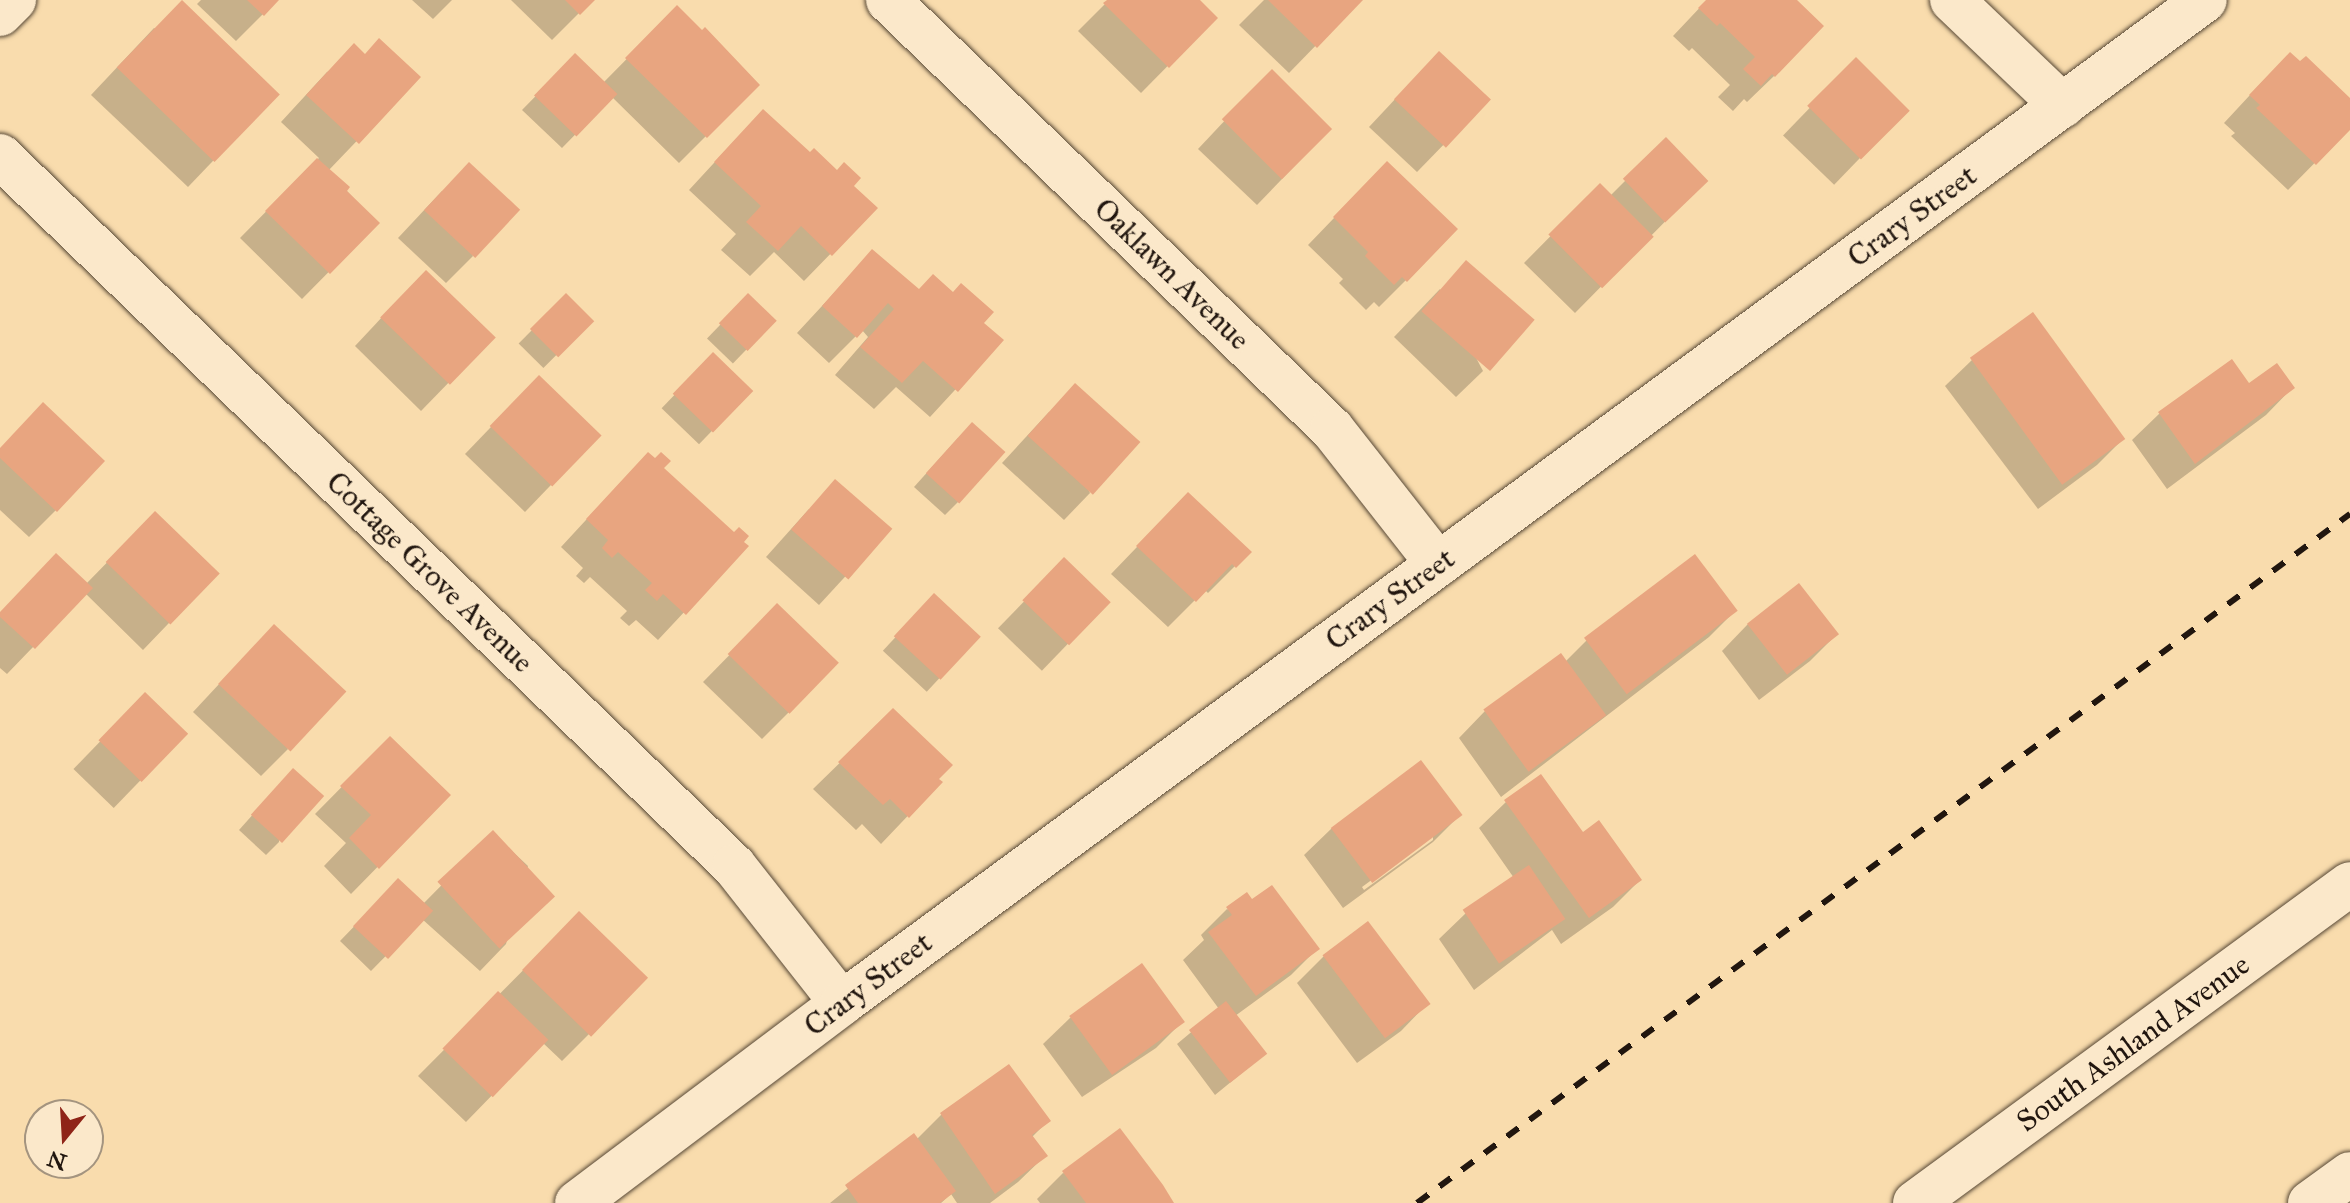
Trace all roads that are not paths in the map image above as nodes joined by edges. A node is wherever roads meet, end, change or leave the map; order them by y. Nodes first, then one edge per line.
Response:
1 (14, 0) edge
2 (888, 0) edge
3 (1952, 0) edge
4 (2205, 0) edge
5 (0, 14) edge
6 (2063, 106) junction
7 (0, 156) edge
8 (1438, 564) junction
9 (2350, 884) edge
10 (842, 1003) junction
11 (2350, 1174) edge
12 (577, 1203) edge
13 (1915, 1203) edge
14 (2310, 1203) edge

1 - 5 street
2 - 8 street, Oaklawn Avenue
3 - 6 street
4 - 6 street, Crary Street
6 - 8 street, Crary Street
7 - 10 street, Cottage Grove Avenue
8 - 10 street, Crary Street
9 - 13 street, South Ashland Avenue
10 - 12 street, Crary Street
11 - 14 street

